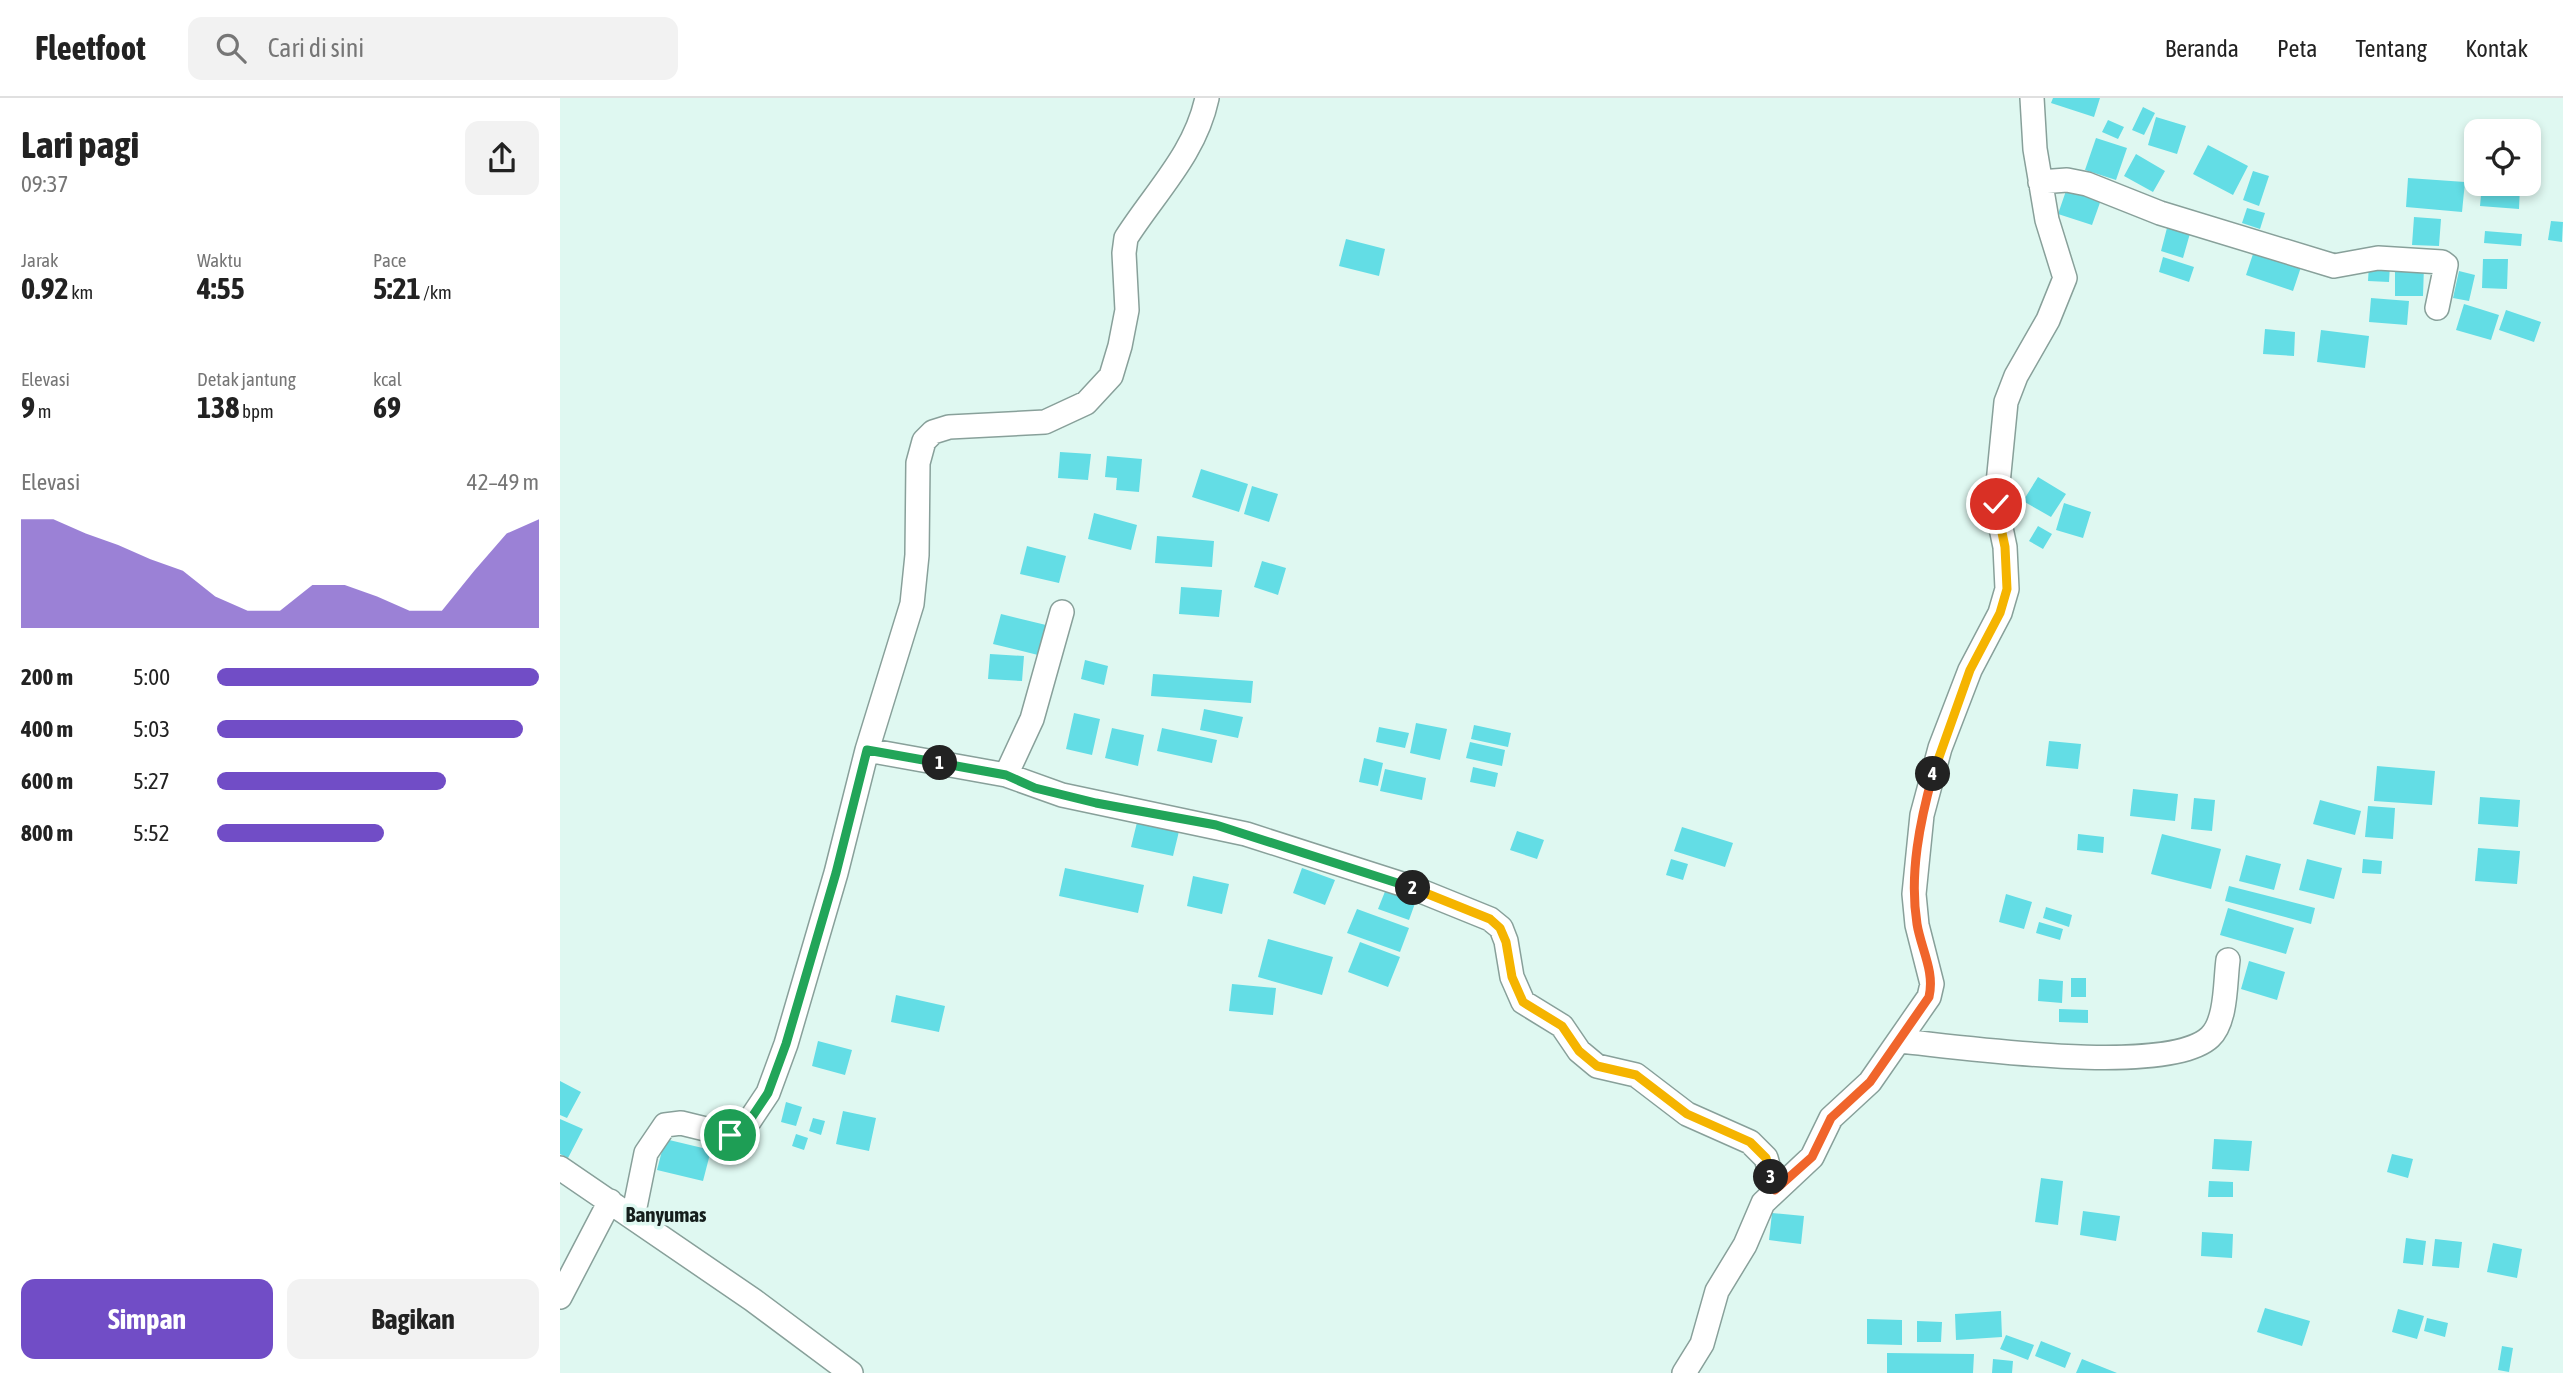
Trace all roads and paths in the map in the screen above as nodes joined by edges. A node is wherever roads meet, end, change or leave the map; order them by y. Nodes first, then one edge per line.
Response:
1 (1207, 98) edge
2 (2032, 98) edge
3 (2040, 182) junction
4 (2437, 308) dead end
5 (1062, 612) dead end
6 (867, 750) junction
7 (1006, 775) junction
8 (2228, 960) dead end
9 (1900, 1041) junction
10 (560, 1168) edge
11 (1775, 1190) junction
12 (610, 1201) junction
13 (634, 1217) junction
14 (560, 1297) edge
15 (851, 1373) edge
16 (1684, 1373) edge

1 - 6 street
2 - 3 street
3 - 4 street
3 - 9 street
5 - 7 street
6 - 7 street
6 - 13 street
7 - 11 street
8 - 9 street
9 - 11 street
10 - 12 street
11 - 16 street
12 - 13 street
12 - 14 street
13 - 15 street

